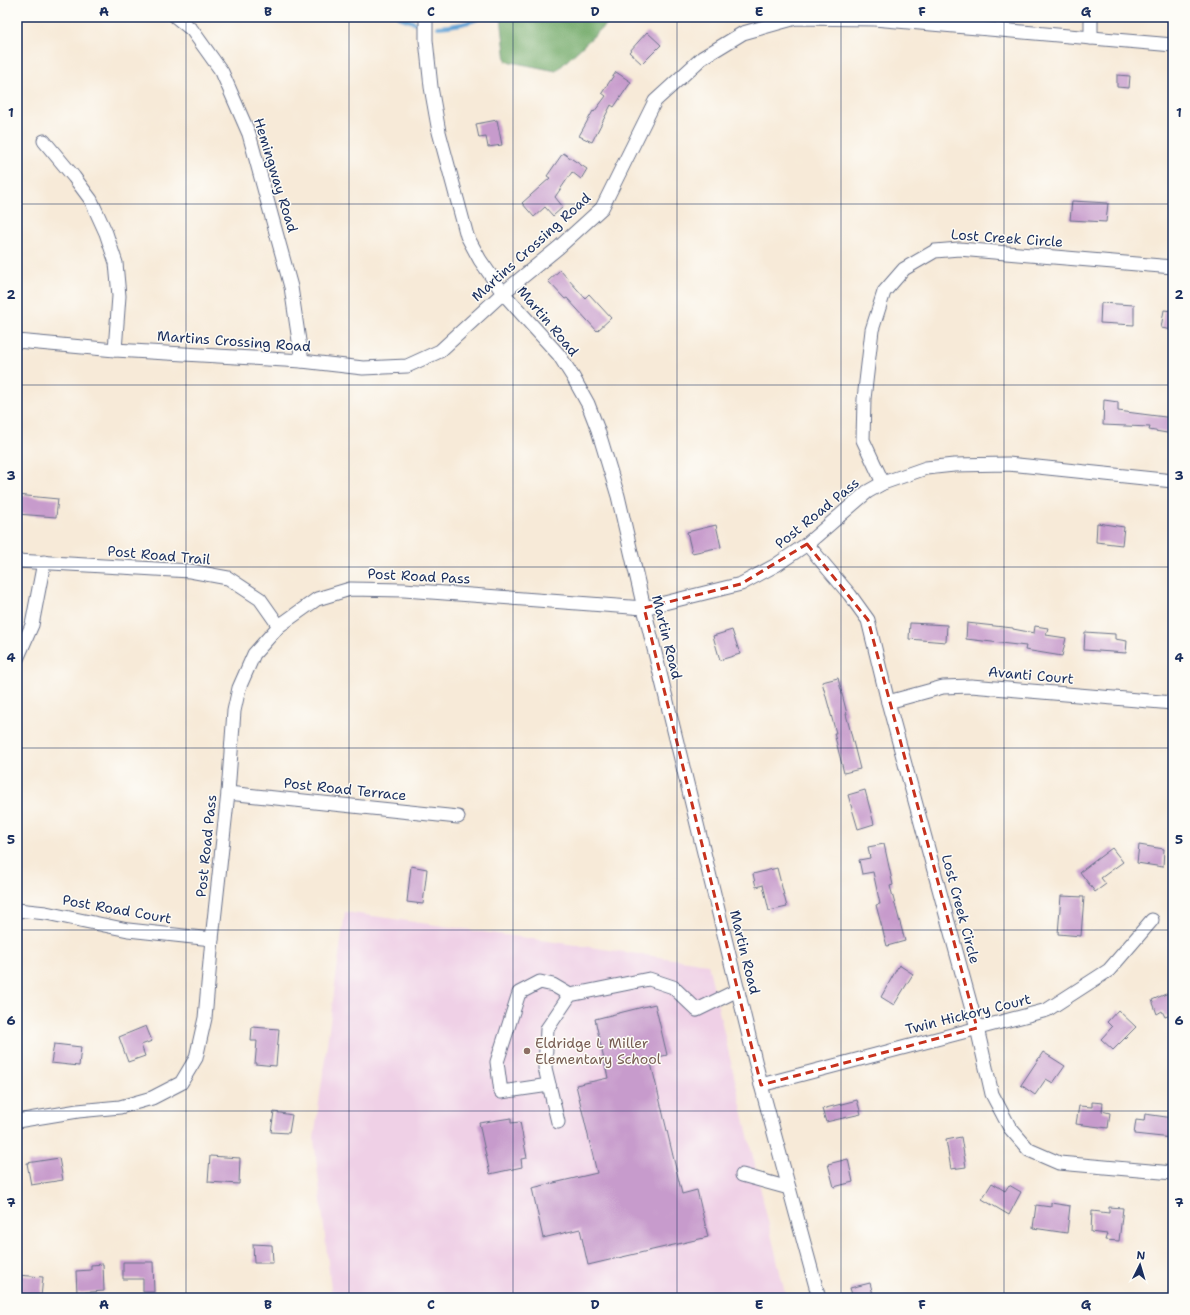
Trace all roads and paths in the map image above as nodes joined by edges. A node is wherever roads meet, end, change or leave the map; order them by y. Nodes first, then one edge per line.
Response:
1 (176, 17) edge
2 (426, 17) edge
3 (1091, 17) edge
4 (1091, 38) junction
5 (1173, 45) edge
6 (44, 141) dead end
7 (1173, 267) edge
8 (503, 293) junction
9 (17, 341) edge
10 (115, 350) junction
11 (302, 362) junction
12 (1173, 481) edge
13 (883, 483) junction
14 (807, 544) junction
15 (17, 561) edge
16 (44, 562) junction
17 (644, 608) junction
18 (278, 626) junction
19 (17, 659) edge
20 (888, 702) junction
21 (1173, 703) edge
22 (228, 793) junction
23 (458, 817) dead end
24 (17, 910) edge
25 (1152, 920) dead end
26 (212, 939) junction
27 (738, 990) junction
28 (570, 995) junction
29 (977, 1028) junction
30 (549, 1085) junction
31 (761, 1085) junction
32 (17, 1121) edge
33 (558, 1122) dead end
34 (1173, 1173) edge
35 (742, 1174) dead end
36 (789, 1188) junction
37 (819, 1298) edge

1 - 11 street, Hemingway Road
2 - 8 street, Martin Road
3 - 4 street
4 - 5 street, Martins Crossing Road
4 - 8 street, Martins Crossing Road
6 - 10 street
7 - 13 street, Lost Creek Circle
8 - 11 street, Martins Crossing Road
8 - 17 street, Martin Road
9 - 10 street, Martins Crossing Road
10 - 11 street, Martins Crossing Road
12 - 13 street, Post Road Pass
13 - 14 street, Post Road Pass
14 - 17 street, Post Road Pass
14 - 20 street, Lost Creek Circle
15 - 16 street, Post Road Trail
16 - 18 street, Post Road Trail
16 - 19 street
17 - 18 street, Post Road Pass
17 - 27 street, Martin Road
18 - 22 street, Post Road Pass
20 - 21 street, Avanti Court
20 - 29 street, Lost Creek Circle
22 - 23 street, Post Road Terrace
22 - 26 street, Post Road Pass
24 - 26 street, Post Road Court
25 - 29 street, Twin Hickory Court
26 - 32 street, Post Road Pass
27 - 28 street
27 - 31 street, Martin Road
28 - 30 street
28 - 30 street
29 - 31 street, Twin Hickory Court
29 - 34 street, Lost Creek Circle
30 - 33 street
31 - 36 street, Martin Road
35 - 36 street
36 - 37 street, Martin Road

